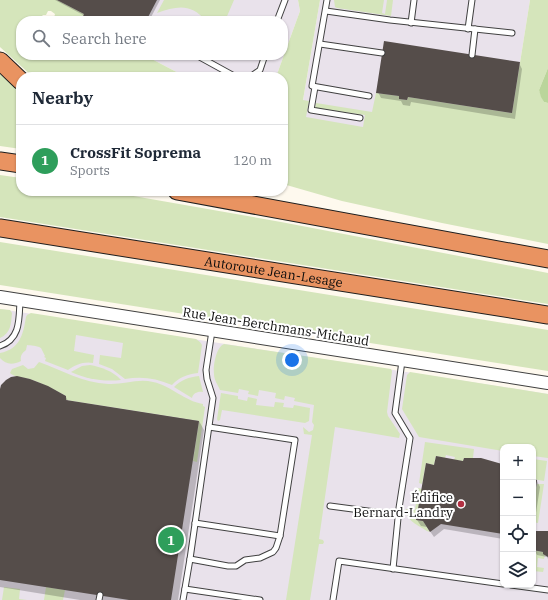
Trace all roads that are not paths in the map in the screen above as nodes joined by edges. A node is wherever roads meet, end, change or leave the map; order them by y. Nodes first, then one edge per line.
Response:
1 (285, 0) edge
2 (328, 0) edge
3 (414, 0) edge
4 (472, 0) edge
5 (326, 11) junction
6 (280, 16) edge
7 (411, 23) junction
8 (468, 29) junction
9 (475, 29) junction
10 (512, 33) dead end
11 (320, 44) junction
12 (382, 53) dead end
13 (472, 54) dead end
14 (0, 60) edge
15 (205, 60) edge
16 (263, 60) edge
17 (227, 72) edge
18 (257, 72) edge
19 (16, 76) edge
20 (315, 87) junction
21 (369, 96) dead end
22 (360, 118) dead end
23 (0, 161) edge
24 (16, 163) edge
25 (207, 196) edge
26 (259, 196) edge
27 (298, 212) junction
28 (0, 228) edge
29 (548, 259) edge
30 (0, 296) edge
31 (20, 300) junction
32 (548, 315) edge
33 (212, 330) junction
34 (0, 346) edge
35 (402, 360) junction
36 (548, 383) edge
37 (209, 427) junction
38 (330, 506) dead end
39 (398, 515) junction
40 (195, 523) junction
41 (280, 536) junction
42 (190, 559) junction
43 (393, 569) junction
44 (500, 584) edge
45 (533, 588) edge
46 (185, 589) junction
47 (548, 590) edge
48 (183, 600) edge
49 (260, 600) edge
50 (333, 600) edge

1 - 6 lane
2 - 5 lane
3 - 7 lane
4 - 8 lane
5 - 7 lane
5 - 11 lane
7 - 8 lane
8 - 9 lane
9 - 10 lane
9 - 13 lane
11 - 12 lane
11 - 20 lane
14 - 19 highway
15 - 17 lane
16 - 18 lane
20 - 21 lane
20 - 22 lane
23 - 24 highway
25 - 27 highway
26 - 27 highway
27 - 29 highway
28 - 32 highway, Autoroute Jean-Lesage
30 - 31 street, Rue Jean-Berchmans-Michaud
31 - 33 street, Rue Jean-Berchmans-Michaud
31 - 34 lane
33 - 35 street, Rue Jean-Berchmans-Michaud
33 - 37 lane
35 - 36 street, Rue Jean-Berchmans-Michaud
35 - 39 lane
37 - 40 lane
37 - 41 lane
38 - 39 lane
39 - 43 lane
40 - 41 lane
40 - 42 lane
41 - 42 lane
42 - 46 lane
43 - 44 lane
43 - 50 lane
45 - 47 lane
46 - 48 lane
46 - 49 lane

